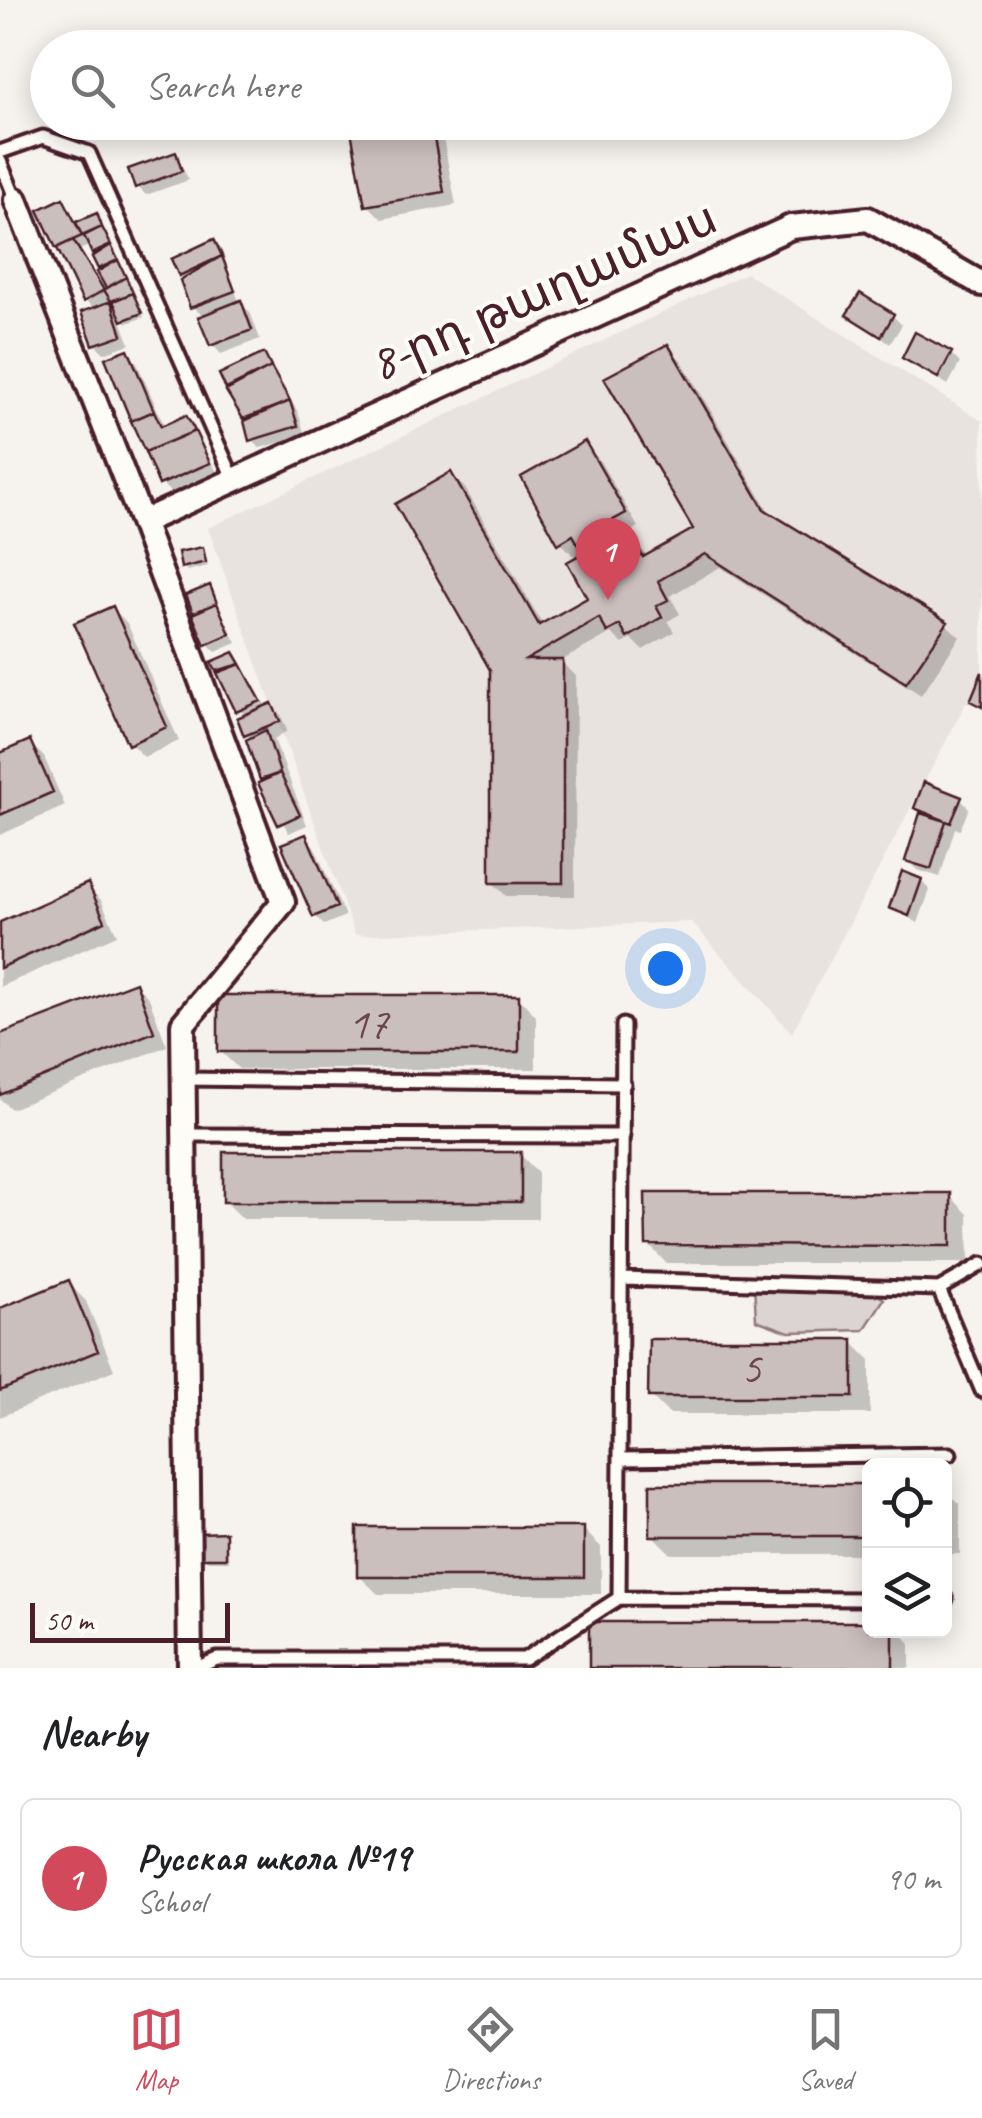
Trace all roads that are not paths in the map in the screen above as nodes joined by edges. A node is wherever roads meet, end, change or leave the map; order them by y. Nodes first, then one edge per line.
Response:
1 (32, 140) edge
2 (54, 140) edge
3 (0, 152) edge
4 (0, 161) edge
5 (16, 200) joint
6 (982, 284) edge
7 (234, 480) junction
8 (142, 522) junction
9 (623, 1025) dead end
10 (184, 1080) junction
11 (624, 1084) junction
12 (184, 1135) junction
13 (623, 1136) junction
14 (982, 1264) edge
15 (622, 1278) junction
16 (939, 1288) junction
17 (982, 1391) edge
18 (950, 1454) dead end
19 (620, 1459) junction
20 (619, 1598) junction
21 (862, 1599) edge
22 (193, 1668) edge

1 - 3 lane
2 - 7 lane
4 - 5 lane
5 - 8 street
6 - 7 street, 8-րդ թաղամաս
7 - 8 street, 8-րդ թաղամաս
8 - 10 street
9 - 11 lane
10 - 11 lane
10 - 12 street
11 - 13 lane
12 - 13 lane
12 - 22 street
13 - 15 lane
14 - 16 lane
15 - 16 lane
15 - 19 lane
16 - 17 lane
18 - 19 lane
19 - 20 lane
20 - 21 lane
20 - 22 lane

